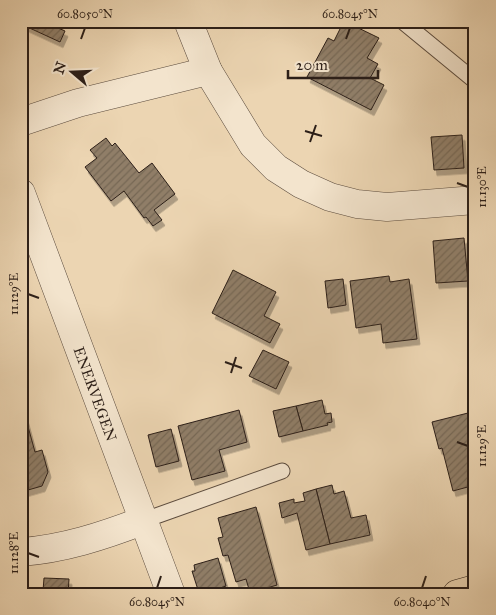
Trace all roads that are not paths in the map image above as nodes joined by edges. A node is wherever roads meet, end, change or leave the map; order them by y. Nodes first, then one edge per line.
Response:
1 (188, 21) edge
2 (402, 21) edge
3 (208, 71) junction
4 (475, 81) edge
5 (21, 122) edge
6 (21, 193) edge
7 (475, 200) edge
8 (282, 471) dead end
9 (142, 521) junction
10 (21, 552) edge
11 (475, 588) edge
12 (171, 594) edge
13 (457, 594) edge

1 - 3 street
2 - 4 lane
3 - 5 street
3 - 7 street
6 - 9 street, ENERVEGEN
8 - 9 lane
9 - 10 street
9 - 12 street, ENERVEGEN
11 - 13 main road

